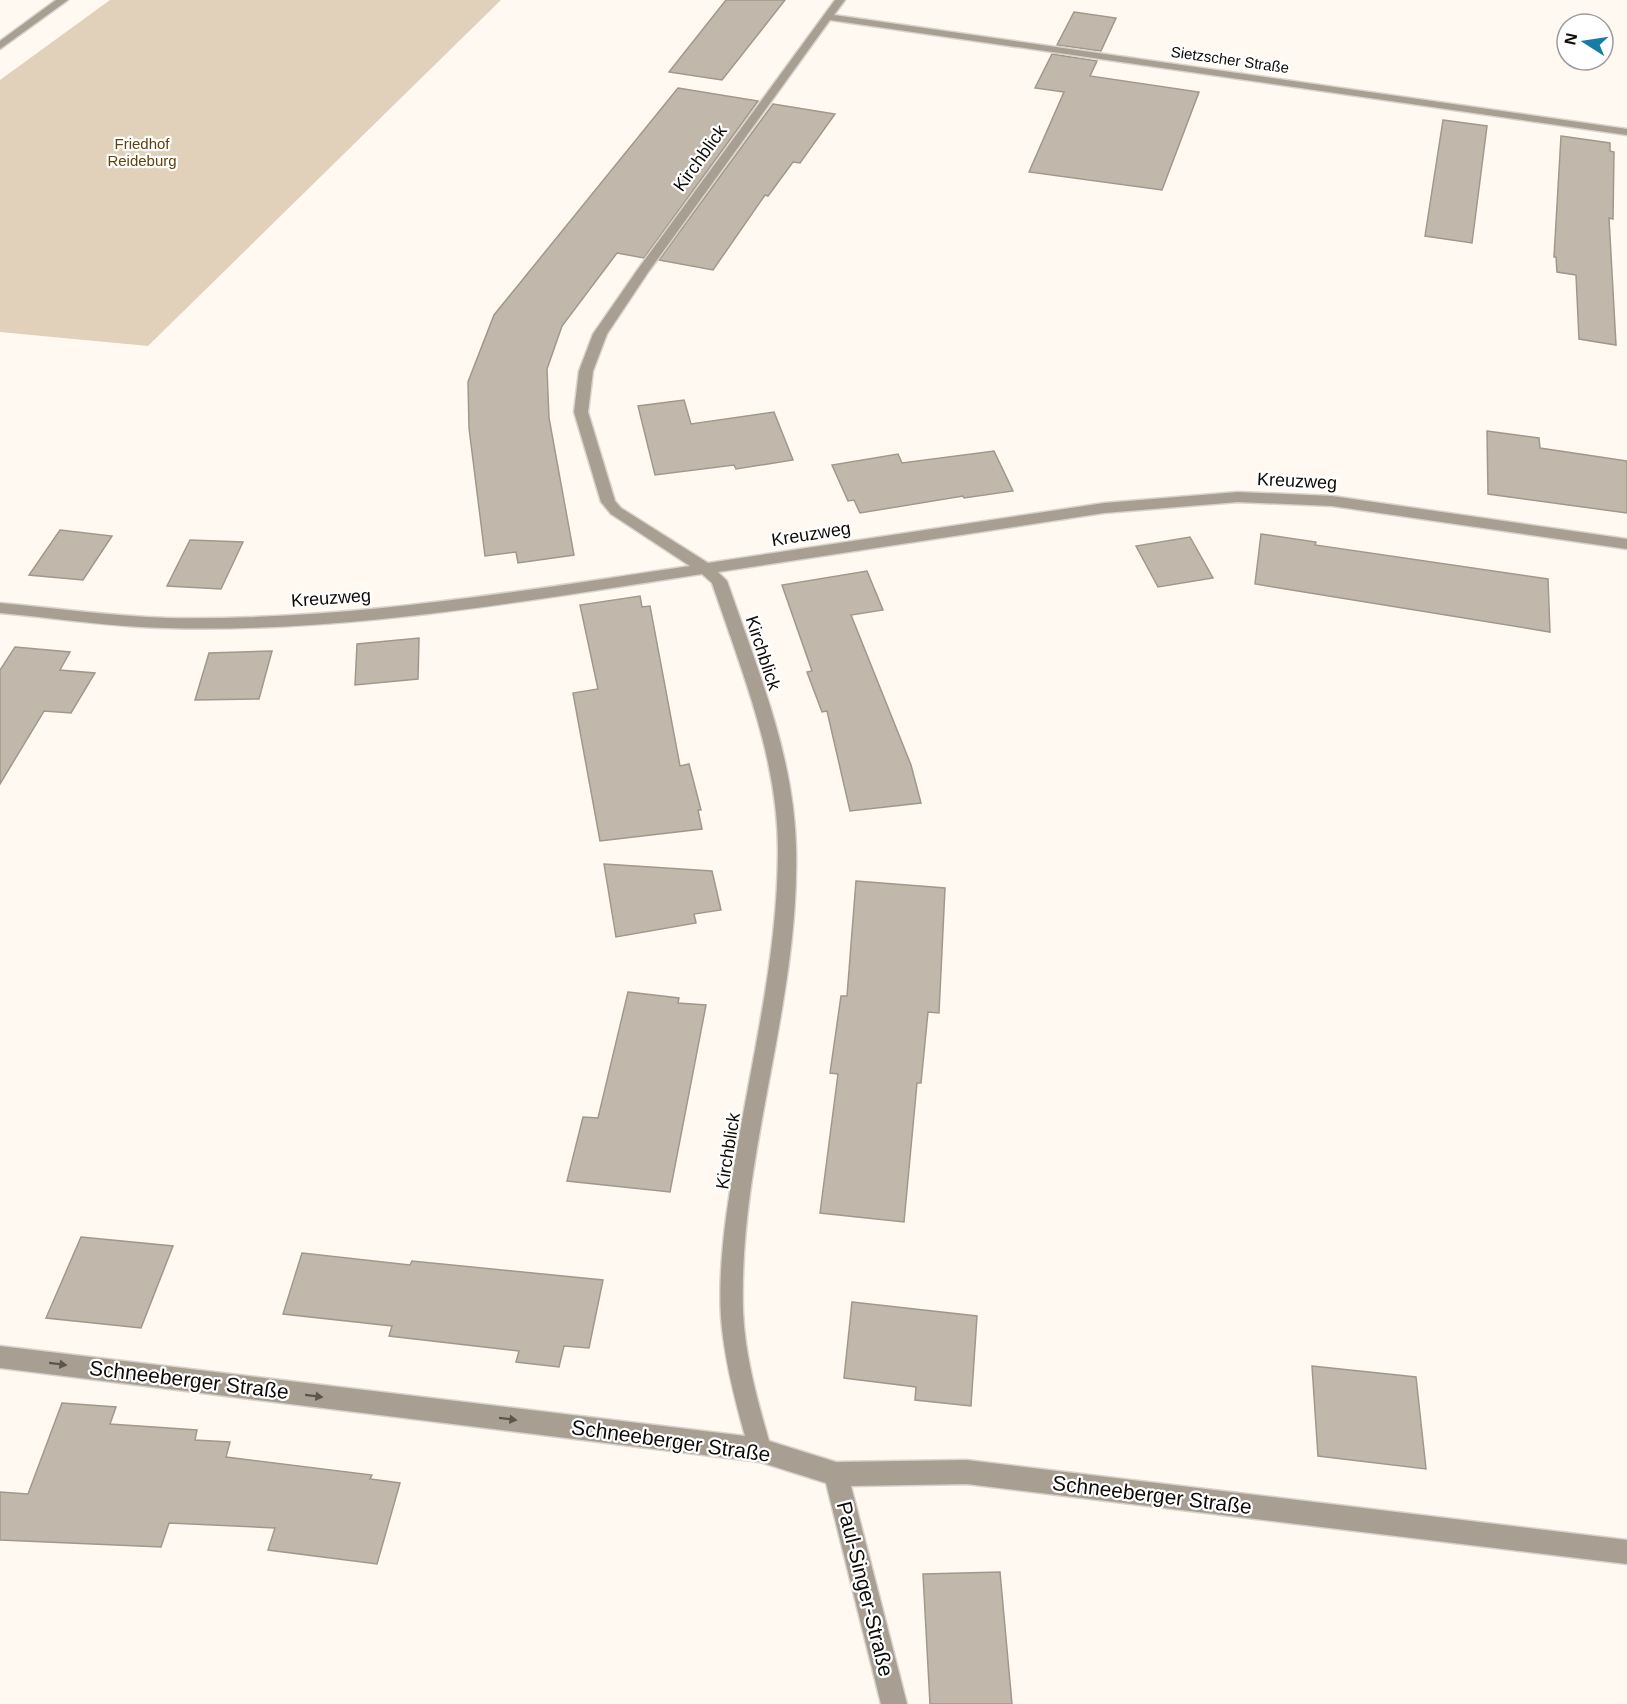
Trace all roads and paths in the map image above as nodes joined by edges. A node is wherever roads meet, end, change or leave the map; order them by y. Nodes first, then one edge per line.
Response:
1 (63, 0) edge
2 (840, 0) edge
3 (828, 17) junction
4 (0, 46) edge
5 (1627, 132) edge
6 (1627, 544) edge
7 (707, 570) junction
8 (0, 608) edge
9 (0, 1357) edge
10 (760, 1450) junction
11 (836, 1474) junction
12 (1627, 1552) edge
13 (894, 1704) edge

1 - 4 street
2 - 3 street, Kirchblick
3 - 5 street, Sietzscher Straße
3 - 7 street, Kirchblick
6 - 7 street, Kreuzweg
7 - 8 street, Kreuzweg
7 - 10 street, Kirchblick
9 -> 10 street, Schneeberger Straße
10 - 11 street, Schneeberger Straße
11 - 12 street, Schneeberger Straße
11 - 13 street, Paul-Singer-Straße

